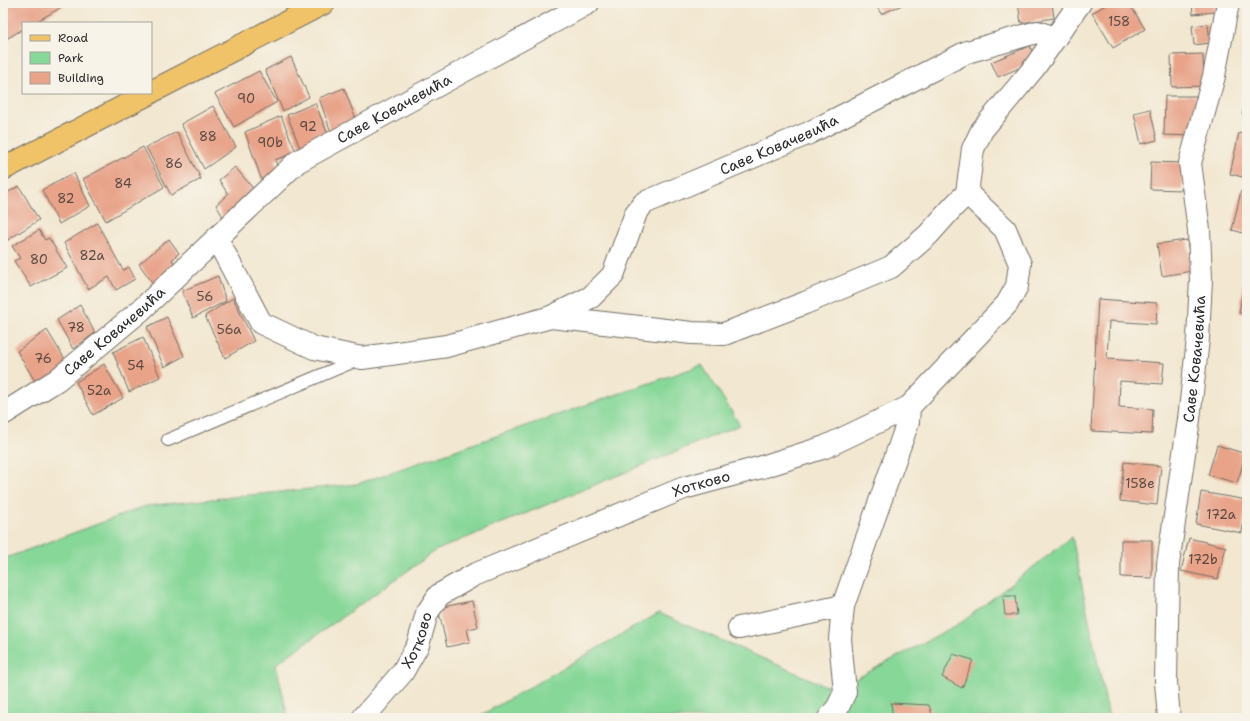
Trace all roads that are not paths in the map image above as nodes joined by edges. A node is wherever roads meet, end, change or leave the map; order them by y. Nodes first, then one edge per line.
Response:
1 (324, 3) edge
2 (588, 3) edge
3 (1080, 3) edge
4 (1228, 3) edge
5 (1056, 38) junction
6 (152, 92) edge
7 (148, 94) edge
8 (3, 169) edge
9 (967, 193) junction
10 (217, 239) junction
11 (551, 317) junction
12 (362, 358) junction
13 (909, 408) junction
14 (3, 414) edge
15 (168, 440) dead end
16 (843, 606) junction
17 (739, 628) dead end
18 (362, 718) edge
19 (829, 718) edge
20 (1169, 718) edge

1 - 6 main road
2 - 10 street, Саве Ковачевића
3 - 5 street
4 - 20 street, Саве Ковачевића
5 - 9 street
5 - 11 street, Саве Ковачевића
7 - 8 main road
9 - 11 street, Саве Ковачевића
9 - 13 street
10 - 12 street, Саве Ковачевића
10 - 14 street, Саве Ковачевића
11 - 12 street, Саве Ковачевића
12 - 15 lane, Саве Ковачевића
13 - 16 street
13 - 18 street, Хотково
16 - 17 street
16 - 19 street

